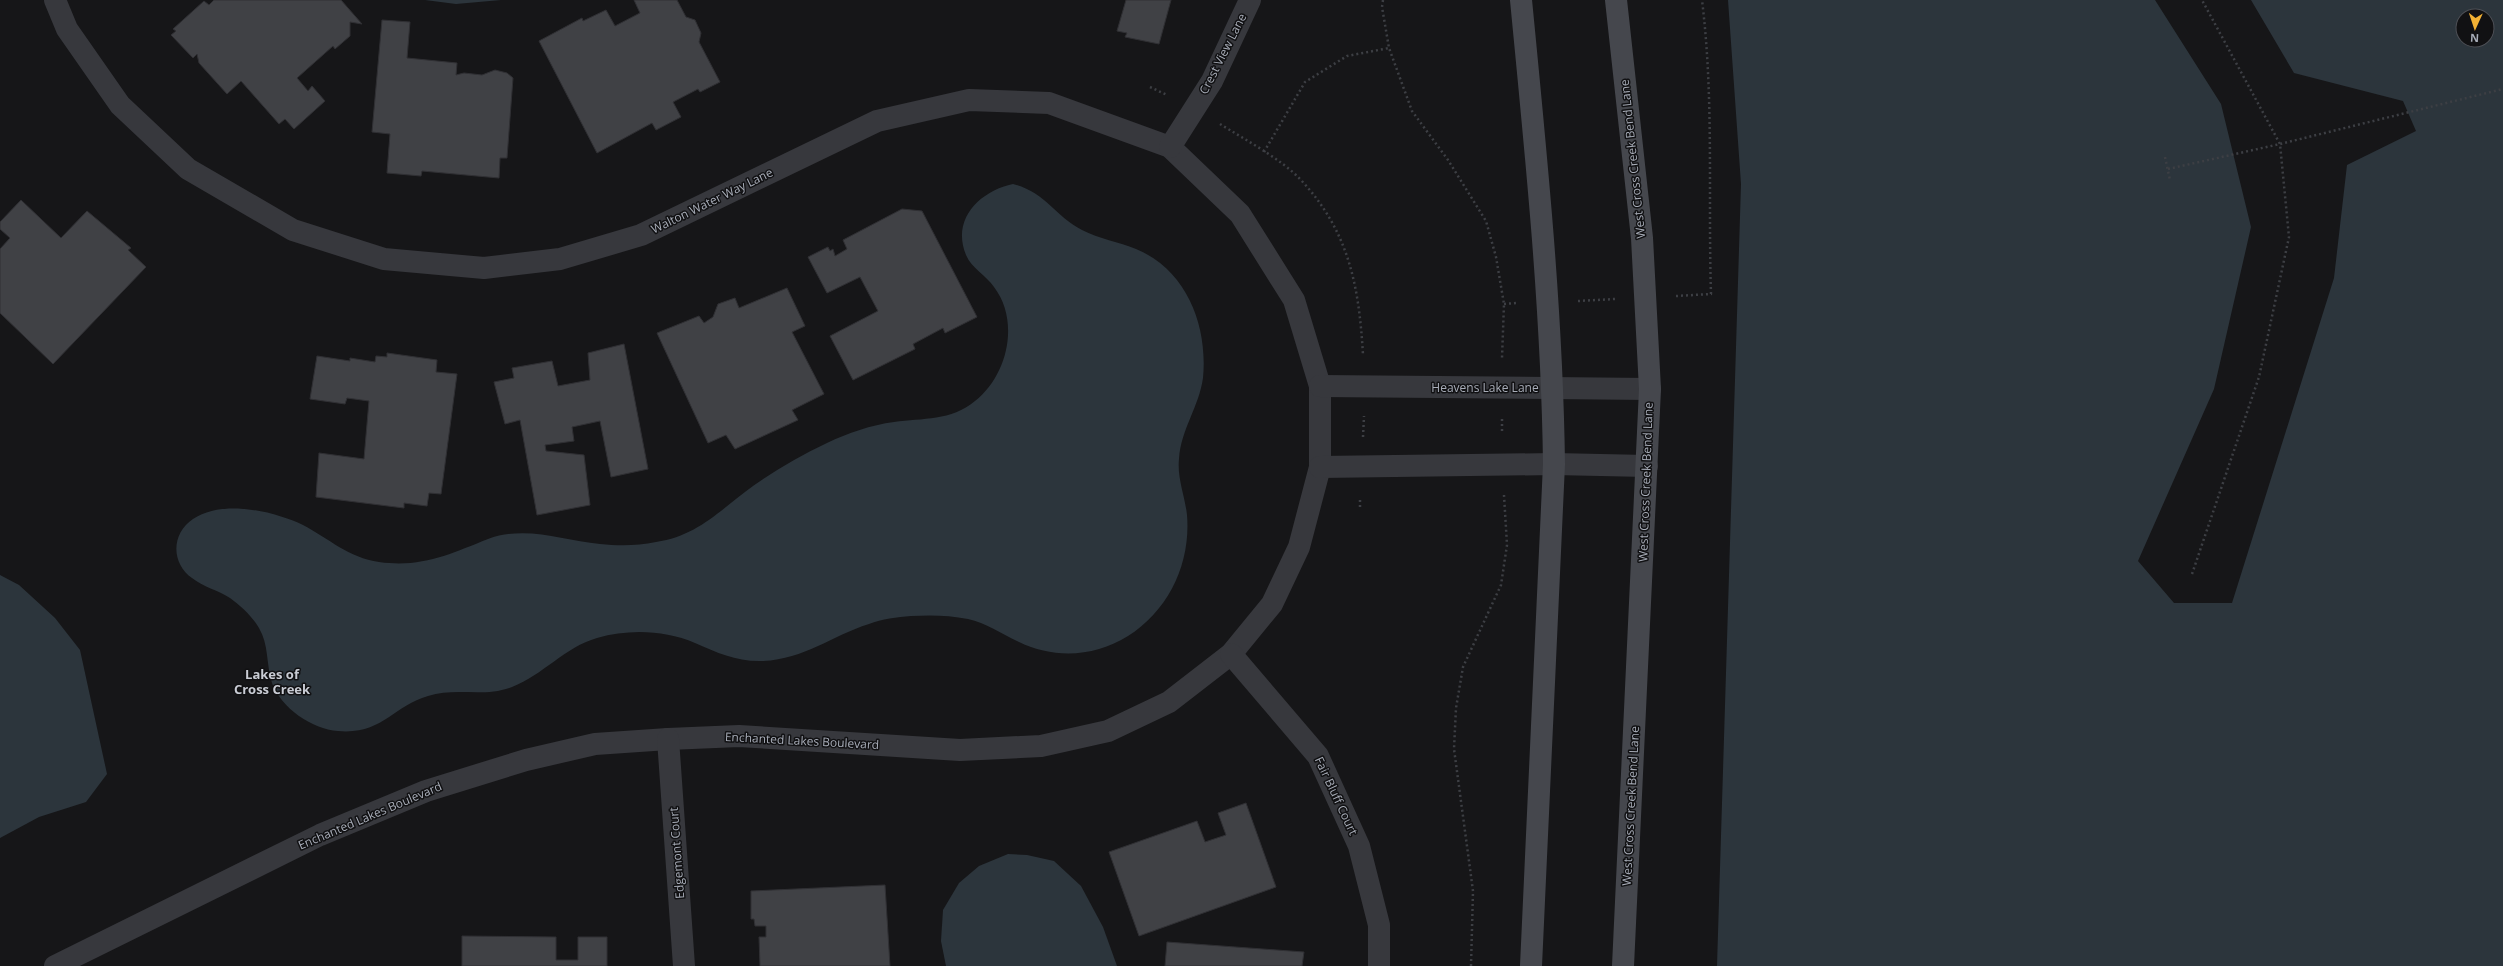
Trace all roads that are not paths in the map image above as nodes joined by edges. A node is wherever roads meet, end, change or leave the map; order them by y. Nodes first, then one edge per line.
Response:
1 (55, 0) edge
2 (1250, 0) edge
3 (1521, 0) edge
4 (1616, 0) edge
5 (1170, 147) junction
6 (1320, 386) junction
7 (1553, 389) junction
8 (1650, 390) junction
9 (1554, 464) junction
10 (1647, 466) junction
11 (1320, 467) junction
12 (1231, 654) junction
13 (668, 739) junction
14 (55, 966) edge
15 (684, 966) edge
16 (1379, 966) edge
17 (1532, 966) edge
18 (1624, 966) edge

1 - 5 street, Walton Water Way Lane
2 - 5 street, Crest View Lane
3 - 7 main road
4 - 8 main road, West Cross Creek Bend Lane
5 - 6 street, Walton Water Way Lane
6 - 7 street, Heavens Lake Lane
6 - 11 street, Enchanted Lakes Boulevard
7 - 8 street, Heavens Lake Lane
7 - 9 main road
8 - 10 main road, West Cross Creek Bend Lane
9 - 10 street
9 - 11 street
9 - 17 main road
10 - 18 main road, West Cross Creek Bend Lane
11 - 12 street, Enchanted Lakes Boulevard
12 - 13 street, Enchanted Lakes Boulevard
12 - 16 street, Fair Bluff Court
13 - 14 street, Enchanted Lakes Boulevard
13 - 15 street, Edgemont Court

